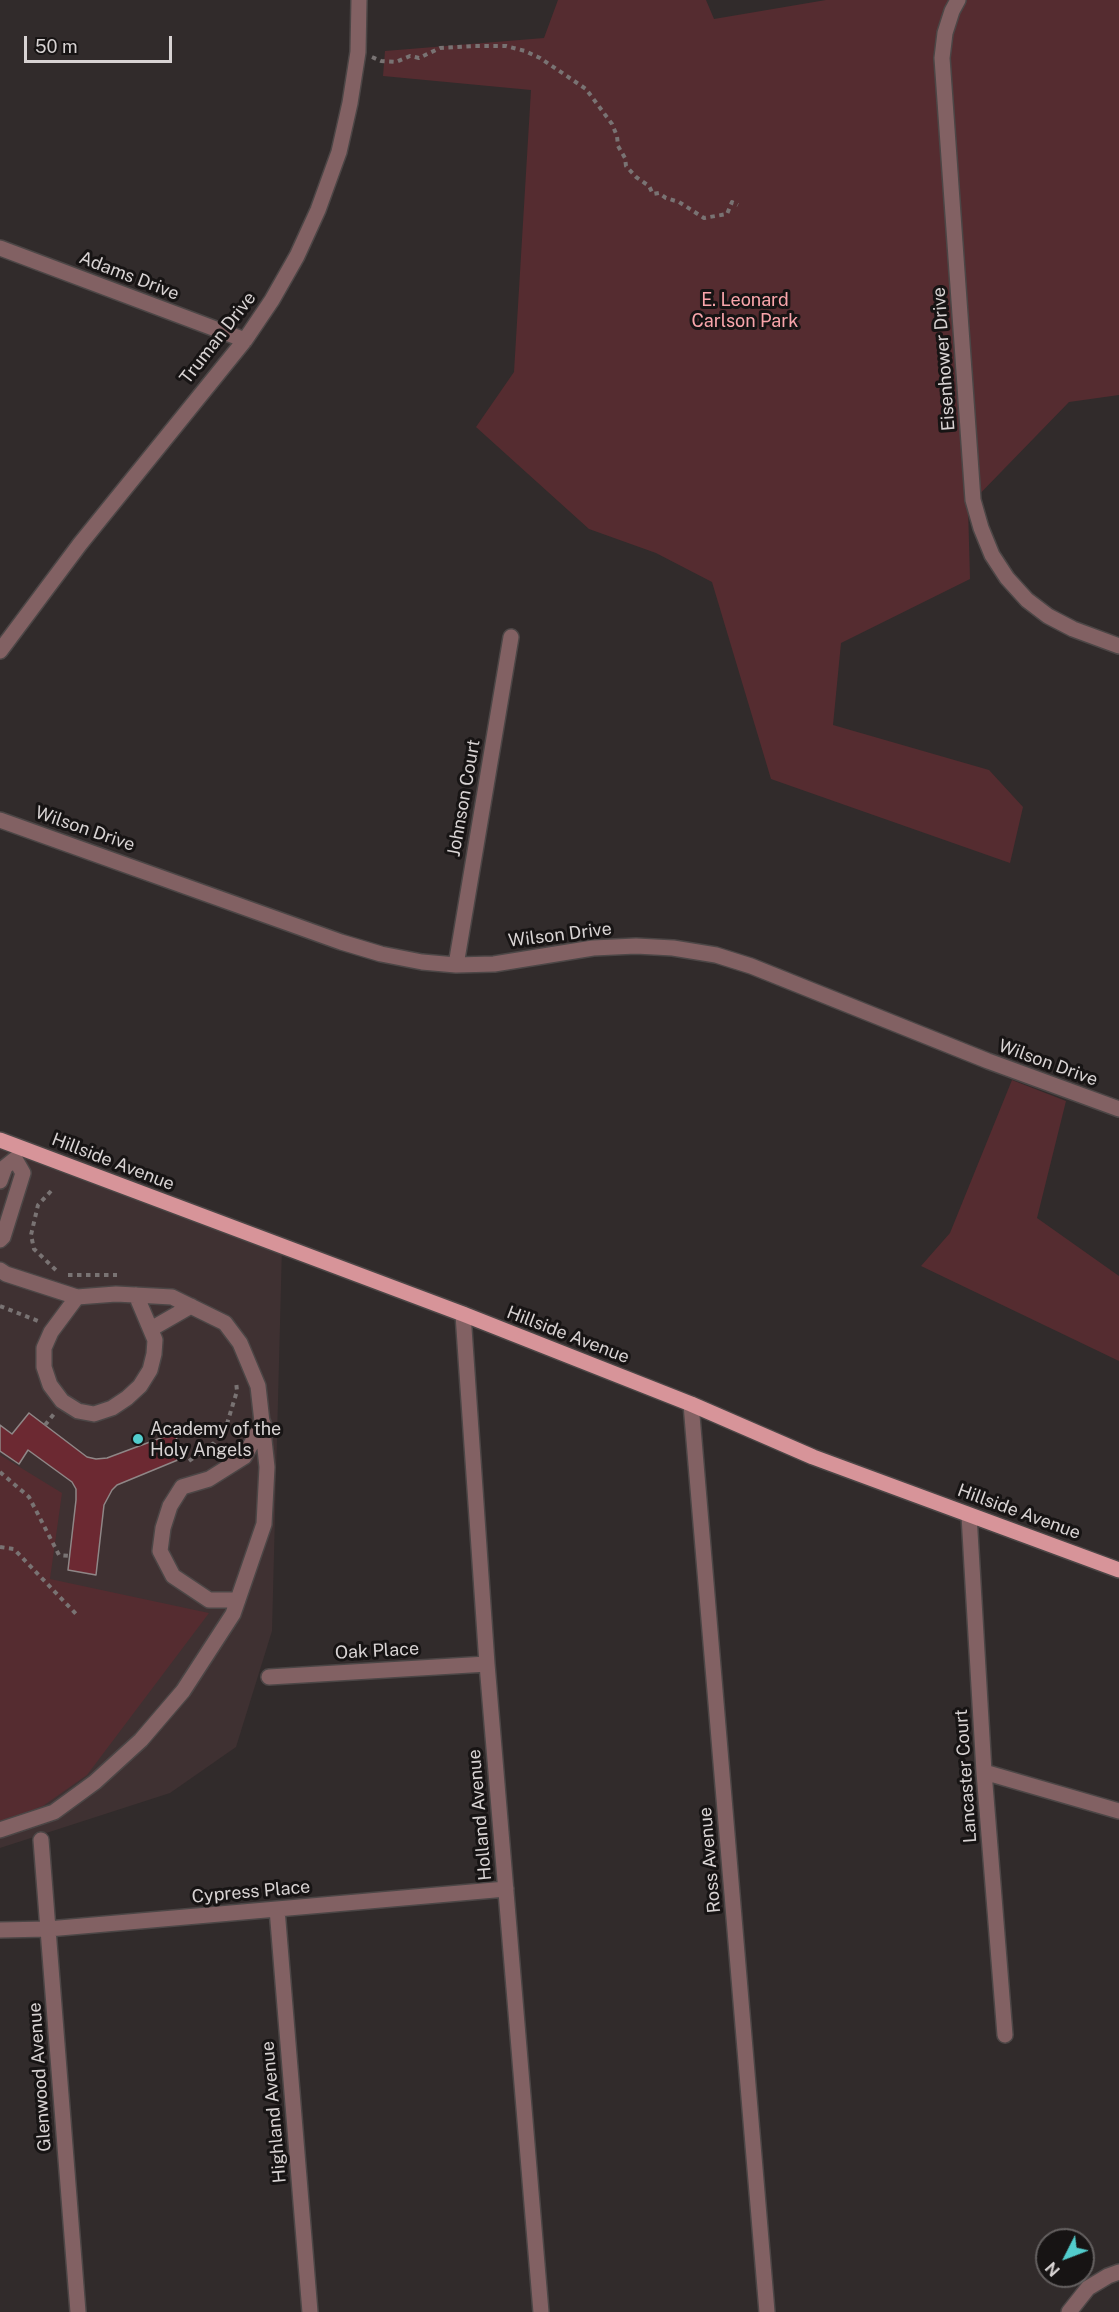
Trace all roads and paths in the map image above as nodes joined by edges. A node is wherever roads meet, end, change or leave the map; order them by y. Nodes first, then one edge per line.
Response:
1 (359, 0) edge
2 (958, 0) edge
3 (356, 65) junction
4 (738, 206) dead end
5 (0, 248) edge
6 (245, 340) junction
7 (512, 637) dead end
8 (1119, 646) edge
9 (0, 651) edge
10 (0, 820) edge
11 (456, 965) junction
12 (1119, 1109) edge
13 (0, 1140) edge
14 (17, 1153) junction
15 (0, 1181) edge
16 (51, 1191) dead end
17 (0, 1240) edge
18 (0, 1270) edge
19 (128, 1277) dead end
20 (136, 1295) junction
21 (77, 1297) junction
22 (191, 1306) junction
23 (463, 1314) junction
24 (151, 1329) junction
25 (691, 1404) junction
26 (54, 1414) dead end
27 (263, 1423) junction
28 (45, 1425) dead end
29 (0, 1472) edge
30 (969, 1515) junction
31 (0, 1548) edge
32 (70, 1556) dead end
33 (1119, 1570) edge
34 (238, 1600) junction
35 (78, 1616) dead end
36 (487, 1664) junction
37 (269, 1677) dead end
38 (984, 1772) junction
39 (1119, 1811) edge
40 (0, 1830) edge
41 (40, 1840) dead end
42 (506, 1889) junction
43 (277, 1909) junction
44 (48, 1929) junction
45 (0, 1930) edge
46 (1005, 2035) dead end
47 (1119, 2272) edge
48 (78, 2312) edge
49 (310, 2312) edge
50 (541, 2312) edge
51 (767, 2312) edge
52 (1069, 2312) edge

1 - 3 street, Truman Drive
2 - 8 street, Eisenhower Drive
3 - 4 path
3 - 6 street, Truman Drive
5 - 6 street, Adams Drive
6 - 9 street, Truman Drive
7 - 11 street, Johnson Court
10 - 11 street, Wilson Drive
11 - 12 street, Wilson Drive
13 - 14 main road, Hillside Avenue
14 - 15 street
14 - 17 street
14 - 23 main road, Hillside Avenue
16 - 19 path
18 - 21 street
20 - 21 street
20 - 22 street
20 - 24 street
21 - 24 street
22 - 24 street
22 - 27 street
23 - 25 main road, Hillside Avenue
23 - 36 street, Holland Avenue
25 - 30 main road, Hillside Avenue
25 - 51 street, Ross Avenue
26 - 28 path
27 - 34 street
27 - 34 street
29 - 32 path
30 - 33 main road, Hillside Avenue
30 - 38 street, Lancaster Court
31 - 35 path
34 - 40 street
36 - 37 street, Oak Place
36 - 42 street, Holland Avenue
38 - 39 street
38 - 46 street, Lancaster Court
41 - 44 street, Glenwood Avenue
42 - 43 street, Cypress Place
42 - 50 street, Holland Avenue
43 - 44 street, Cypress Place
43 - 49 street, Highland Avenue
44 - 45 street, Cypress Place
44 - 48 street, Glenwood Avenue
47 - 52 street

